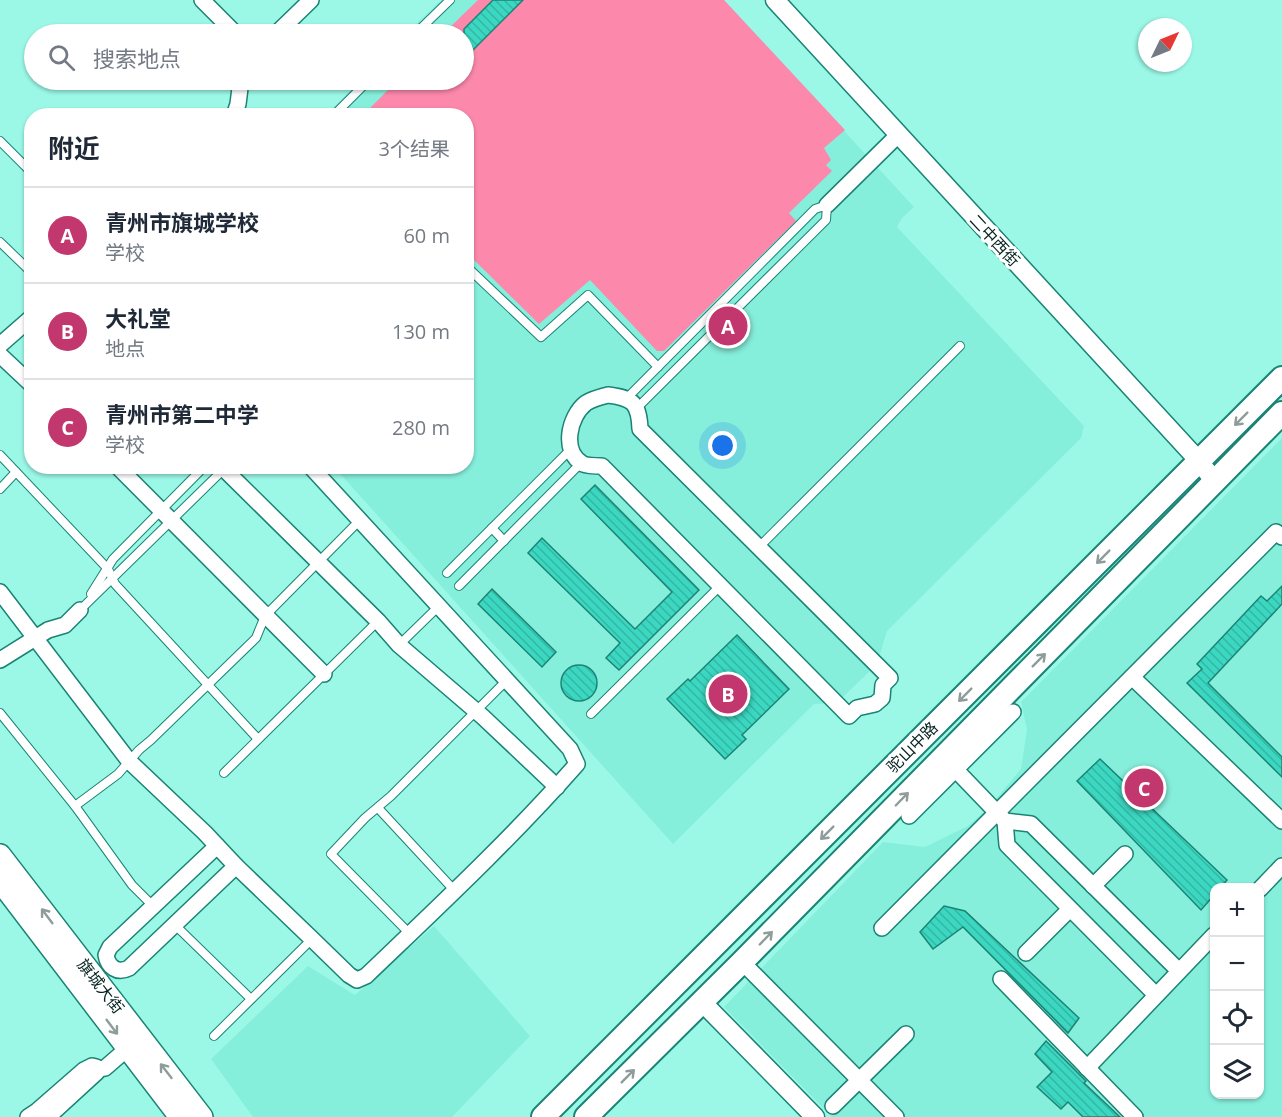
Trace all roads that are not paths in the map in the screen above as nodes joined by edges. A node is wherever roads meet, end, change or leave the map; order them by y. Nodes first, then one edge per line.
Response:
1 (202, 0) edge
2 (311, 0) edge
3 (450, 0) edge
4 (775, 0) edge
5 (226, 24) edge
6 (286, 24) edge
7 (425, 24) edge
8 (240, 90) edge
9 (359, 90) edge
10 (237, 108) edge
11 (341, 108) edge
12 (898, 135) junction
13 (0, 141) edge
14 (24, 165) edge
15 (827, 205) junction
16 (0, 242) edge
17 (24, 265) edge
18 (474, 274) edge
19 (24, 324) edge
20 (0, 345) edge
21 (960, 346) dead end
22 (0, 355) edge
23 (658, 367) junction
24 (24, 378) edge
25 (1282, 378) edge
26 (632, 403) junction
27 (1282, 413) edge
28 (571, 449) junction
29 (0, 455) edge
30 (1199, 461) junction
31 (582, 463) junction
32 (16, 472) junction
33 (125, 474) edge
34 (199, 474) edge
35 (216, 474) edge
36 (231, 474) edge
37 (317, 474) edge
38 (1215, 482) junction
39 (0, 489) edge
40 (166, 515) junction
41 (360, 520) junction
42 (492, 528) junction
43 (1282, 537) edge
44 (504, 541) junction
45 (759, 547) junction
46 (318, 562) junction
47 (108, 569) junction
48 (447, 573) dead end
49 (112, 578) junction
50 (459, 586) dead end
51 (720, 586) junction
52 (0, 592) edge
53 (439, 606) junction
54 (80, 610) junction
55 (265, 616) junction
56 (378, 621) junction
57 (34, 638) junction
58 (399, 645) junction
59 (0, 660) edge
60 (324, 674) junction
61 (1132, 677) junction
62 (507, 680) junction
63 (209, 684) junction
64 (475, 711) junction
65 (1013, 712) dead end
66 (0, 713) edge
67 (591, 714) dead end
68 (258, 740) junction
69 (129, 761) junction
70 (956, 770) junction
71 (224, 773) dead end
72 (557, 787) junction
73 (75, 806) junction
74 (378, 808) junction
75 (909, 816) dead end
76 (1001, 817) junction
77 (1282, 821) edge
78 (217, 846) junction
79 (1125, 854) dead end
80 (0, 855) edge
81 (236, 866) junction
82 (1282, 866) edge
83 (0, 880) edge
84 (1264, 885) edge
85 (1093, 886) junction
86 (454, 890) junction
87 (153, 906) junction
88 (1070, 909) junction
89 (174, 924) junction
90 (882, 928) dead end
91 (410, 934) junction
92 (1213, 937) edge
93 (312, 939) junction
94 (1026, 953) dead end
95 (742, 962) junction
96 (1179, 971) junction
97 (103, 973) junction
98 (1001, 979) dead end
99 (1156, 995) junction
100 (251, 999) junction
101 (702, 1002) junction
102 (906, 1034) dead end
103 (214, 1036) dead end
104 (128, 1048) junction
105 (1087, 1068) junction
106 (97, 1069) junction
107 (860, 1080) junction
108 (833, 1106) dead end
109 (28, 1117) edge
110 (48, 1117) edge
111 (180, 1117) edge
112 (202, 1117) edge
113 (543, 1117) edge
114 (586, 1117) edge
115 (815, 1117) edge
116 (896, 1117) edge
117 (1135, 1117) edge

1 - 5 street
2 - 6 street
3 - 7 lane
4 - 12 street, 二中西街
8 - 10 street
9 - 11 lane
12 - 15 street
12 - 30 street, 二中西街
13 - 14 lane
15 - 23 lane
15 - 26 lane
16 - 17 lane
18 - 23 lane
19 - 20 street
21 - 45 lane
22 - 24 street
23 - 26 lane
25 -> 30 main road, 驼山中路
26 - 28 street
26 - 45 street
27 - 38 main road, 驼山中路
28 - 31 street
28 - 42 lane
29 - 32 lane
30 - 38 street, 二中西街
30 -> 113 main road, 驼山中路
31 - 44 lane
31 - 51 street
32 - 39 lane
32 - 47 lane
33 - 40 street
34 - 40 lane
35 - 40 lane
36 - 46 street
37 - 41 street
95 -> 38 main road, 驼山中路
40 - 47 lane
40 - 49 lane
40 - 55 street
41 - 46 lane
41 - 53 street
42 - 44 lane
42 - 48 lane
43 - 61 street
44 - 50 lane
45 - 51 street
46 - 55 lane
46 - 56 street
47 - 49 lane
47 - 54 lane
49 - 54 lane
49 - 63 lane
51 - 67 lane
52 - 57 street
53 - 58 lane
53 - 62 street
54 - 57 street
55 - 60 street
55 - 63 lane
56 - 58 street
56 - 60 lane
57 - 59 street
57 - 69 street
58 - 64 street
60 - 68 lane
61 - 76 street
61 - 77 street
62 - 64 lane
62 - 72 street
63 - 68 lane
63 - 69 lane
64 - 72 street
64 - 74 lane
65 - 70 street
66 - 73 lane
68 - 71 lane
69 - 73 lane
69 - 78 street
70 - 75 street
70 - 76 street
72 - 86 street
73 - 87 lane
74 - 86 lane
74 - 91 lane
76 - 85 street
76 - 88 street
76 - 90 street
78 - 81 street
78 - 87 street
79 - 85 street
97 -> 80 main road, 旗城大街
81 - 89 street
81 - 93 street
82 - 84 street
83 -> 104 main road, 旗城大街
85 - 96 street
86 - 91 street
87 - 97 street
88 - 94 street
88 - 99 street
89 - 97 street
89 - 100 lane
91 - 93 street
92 - 96 street
93 - 100 lane
95 - 101 main road, 驼山中路
95 - 107 street
96 - 99 street
112 -> 97 main road, 旗城大街
98 - 105 street
99 - 105 street
100 - 103 lane
114 -> 101 main road, 驼山中路
101 - 115 street
102 - 107 street
104 - 106 street
104 - 111 main road, 旗城大街
105 - 117 street
106 - 109 street
106 - 110 street
107 - 108 street
107 - 116 street

